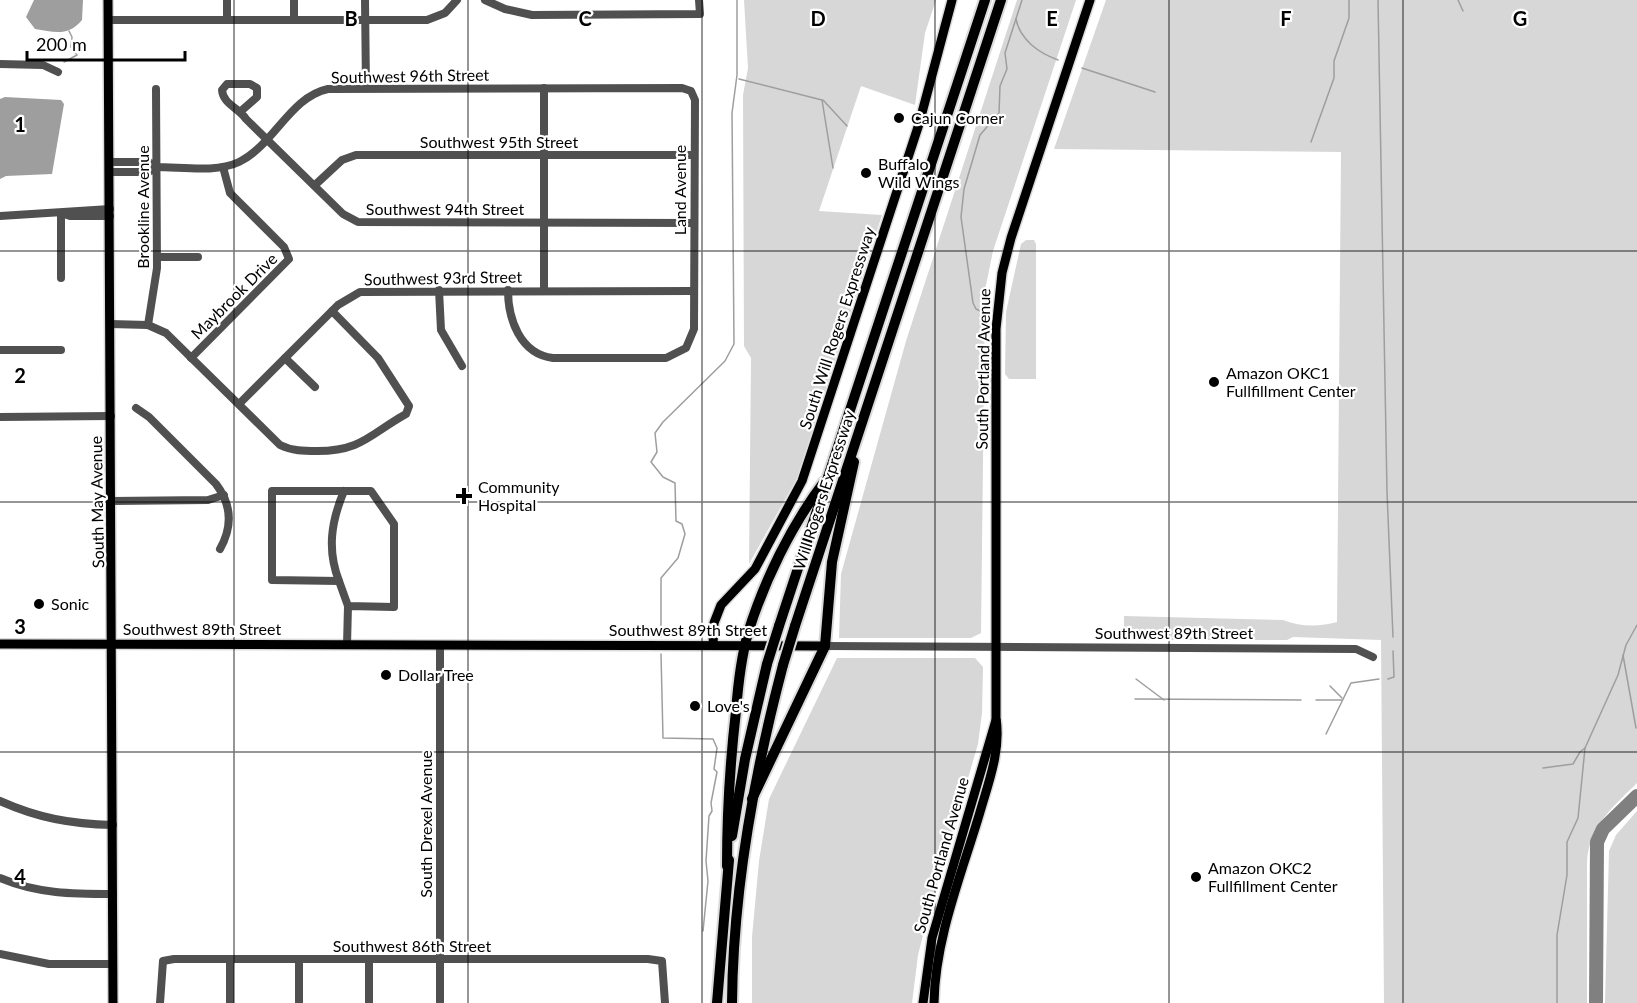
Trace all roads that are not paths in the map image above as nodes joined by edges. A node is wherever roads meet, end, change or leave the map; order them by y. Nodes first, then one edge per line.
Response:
1 (108, 0) edge
2 (227, 0) edge
3 (294, 0) edge
4 (365, 0) edge
5 (457, 0) edge
6 (485, 0) edge
7 (699, 0) edge
8 (952, 0) edge
9 (985, 0) edge
10 (1001, 0) edge
11 (1090, 0) edge
12 (108, 20) junction
13 (227, 20) junction
14 (294, 20) junction
15 (366, 20) junction
16 (0, 64) edge
17 (58, 72) dead end
18 (366, 88) junction
19 (544, 88) junction
20 (156, 89) dead end
21 (691, 91) joint
22 (242, 111) junction
23 (268, 138) junction
24 (545, 155) junction
25 (694, 156) junction
26 (223, 166) junction
27 (109, 167) junction
28 (156, 167) junction
29 (315, 185) junction
30 (110, 212) junction
31 (61, 213) junction
32 (0, 216) edge
33 (544, 223) junction
34 (693, 223) junction
35 (157, 257) junction
36 (198, 257) dead end
37 (61, 278) dead end
38 (439, 290) junction
39 (508, 290) junction
40 (544, 290) junction
41 (693, 291) junction
42 (332, 311) junction
43 (110, 324) junction
44 (148, 325) junction
45 (0, 350) edge
46 (61, 350) dead end
47 (191, 358) junction
48 (285, 358) junction
49 (462, 366) dead end
50 (315, 387) dead end
51 (239, 404) junction
52 (136, 408) dead end
53 (111, 416) junction
54 (0, 417) edge
55 (863, 417) junction
56 (829, 474) junction
57 (344, 491) junction
58 (224, 495) junction
59 (112, 501) junction
60 (220, 549) dead end
61 (339, 581) junction
62 (348, 606) junction
63 (113, 644) junction
64 (0, 645) edge
65 (347, 645) junction
66 (440, 645) junction
67 (714, 645) junction
68 (745, 645) junction
69 (825, 646) junction
70 (998, 646) junction
71 (1373, 657) dead end
72 (996, 718) junction
73 (752, 800) junction
74 (0, 801) edge
75 (113, 825) junction
76 (728, 867) junction
77 (0, 878) edge
78 (113, 894) junction
79 (0, 954) edge
80 (230, 959) junction
81 (299, 959) junction
82 (369, 959) junction
83 (440, 959) junction
84 (113, 964) junction
85 (113, 1003) edge
86 (160, 1003) edge
87 (230, 1003) edge
88 (299, 1003) edge
89 (369, 1003) edge
90 (440, 1003) edge
91 (665, 1003) edge
92 (717, 1003) edge
93 (732, 1003) edge
94 (923, 1003) edge
95 (934, 1003) edge

1 - 12 main road, South May Avenue
2 - 13 street
3 - 14 street
4 - 15 street
5 - 15 street
6 - 7 street
8 - 67 main road, South Will Rogers Expressway
9 - 56 highway, Will Rogers Expressway
10 - 55 highway, Will Rogers Expressway
11 - 70 main road, South Portland Avenue
12 - 13 street
12 - 27 main road, South May Avenue
13 - 14 street
14 - 15 street
15 - 18 street
16 - 17 street
18 - 19 street, Southwest 96th Street
18 - 23 street, Southwest 96th Street
19 - 21 street, Southwest 96th Street
19 - 24 street
20 - 28 street, Brookline Avenue
21 - 25 street, Land Avenue
22 - 22 street, Southwest 94th Street
22 - 23 street, Southwest 94th Street
23 - 26 street, Southwest 96th Street
23 - 29 street, Southwest 94th Street
24 - 25 street, Southwest 95th Street
24 - 29 street, Southwest 95th Street
24 - 33 street
25 - 34 street, Land Avenue
26 - 28 street, Southwest 96th Street
26 - 47 street, Maybrook Drive
27 - 28 street, Southwest 96th Street
27 - 30 main road, South May Avenue
28 - 35 street, Brookline Avenue
29 - 33 street, Southwest 94th Street
30 - 31 street
30 - 43 main road, South May Avenue
31 - 32 street
31 - 37 street
33 - 34 street, Southwest 94th Street
33 - 40 street
34 - 41 street, Land Avenue
35 - 36 street
35 - 44 street, Brookline Avenue
38 - 39 street, Southwest 93rd Street
38 - 42 street, Southwest 93rd Street
38 - 49 street
39 - 40 street, Southwest 93rd Street
39 - 41 street, Land Avenue
40 - 41 street, Southwest 93rd Street
42 - 48 street, Southwest 93rd Street
42 - 51 street
43 - 44 street
43 - 53 main road, South May Avenue
44 - 47 street
45 - 46 street
47 - 51 street
48 - 50 street
48 - 51 street, Southwest 93rd Street
52 - 58 street
53 - 54 street
53 - 59 main road, South May Avenue
55 - 69 highway
55 - 73 highway, Will Rogers Expressway, bridge
56 - 68 highway
56 - 76 highway, Will Rogers Expressway, bridge
57 - 61 street
57 - 61 street
57 - 62 street
58 - 59 street
58 - 60 street
59 - 63 main road, South May Avenue
61 - 62 street
62 - 65 street
63 - 64 main road, Southwest 89th Street
63 - 65 main road, Southwest 89th Street
63 - 75 main road, South May Avenue
65 - 66 main road, Southwest 89th Street
66 - 67 main road, Southwest 89th Street
66 - 83 street, South Drexel Avenue
67 - 68 main road, Southwest 89th Street
68 - 69 main road, Southwest 89th Street
68 - 76 highway
69 - 70 street, Southwest 89th Street
69 - 73 highway
70 - 71 street, Southwest 89th Street
70 - 72 main road, South Portland Avenue
72 - 94 main road, South Portland Avenue
72 - 95 main road, South Portland Avenue
73 - 93 highway, Will Rogers Expressway
74 - 75 street
75 - 78 main road, South May Avenue
76 - 92 highway, Will Rogers Expressway
77 - 78 street
78 - 84 main road, South May Avenue
79 - 84 street
80 - 81 street, Southwest 86th Street
80 - 86 street, Southwest 86th Street
80 - 87 street
81 - 82 street, Southwest 86th Street
81 - 88 street
82 - 83 street, Southwest 86th Street
82 - 89 street
83 - 90 street, South Drexel Avenue
83 - 91 street, Southwest 86th Street
84 - 85 main road, South May Avenue

